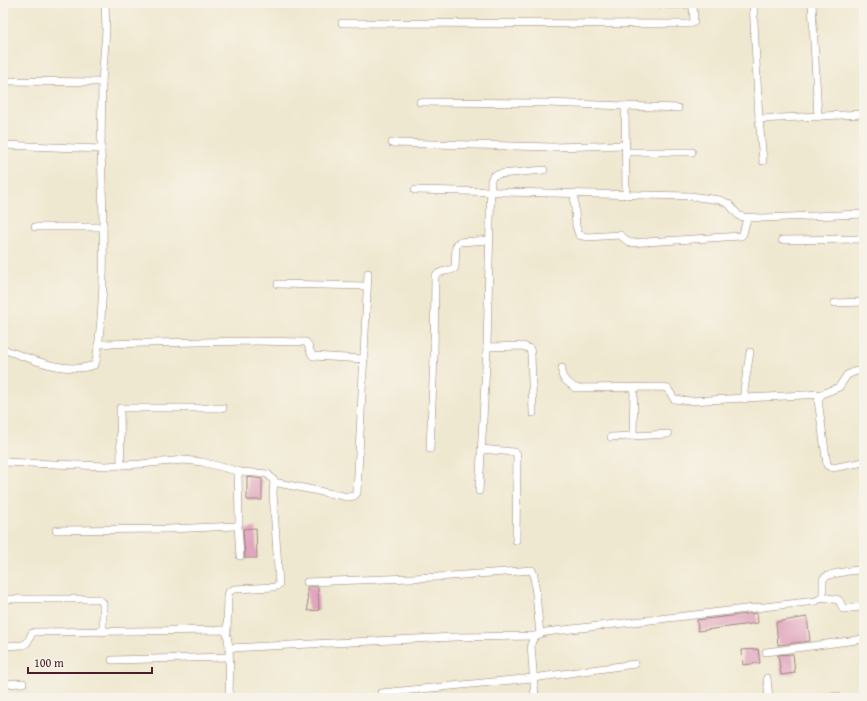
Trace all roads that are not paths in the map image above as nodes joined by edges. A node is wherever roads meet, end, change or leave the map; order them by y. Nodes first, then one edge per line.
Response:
1 (105, 3) edge
2 (659, 3) edge
3 (752, 3) edge
4 (812, 3) edge
5 (342, 23) dead end
6 (3, 81) edge
7 (102, 82) junction
8 (420, 102) dead end
9 (625, 106) junction
10 (678, 108) dead end
11 (864, 114) edge
12 (818, 117) junction
13 (759, 119) junction
14 (392, 143) dead end
15 (3, 145) edge
16 (626, 148) junction
17 (101, 149) junction
18 (692, 152) dead end
19 (763, 161) dead end
20 (544, 170) dead end
21 (415, 190) dead end
22 (491, 192) junction
23 (574, 194) junction
24 (626, 194) junction
25 (864, 214) edge
26 (747, 218) junction
27 (35, 227) dead end
28 (103, 227) junction
29 (864, 238) edge
30 (490, 240) junction
31 (782, 240) dead end
32 (368, 273) dead end
33 (278, 284) dead end
34 (367, 286) junction
35 (864, 302) edge
36 (835, 303) dead end
37 (99, 344) junction
38 (487, 347) junction
39 (3, 349) edge
40 (750, 352) dead end
41 (363, 359) junction
42 (562, 368) dead end
43 (864, 370) edge
44 (634, 388) junction
45 (822, 394) junction
46 (745, 399) junction
47 (223, 408) dead end
48 (532, 413) dead end
49 (668, 434) dead end
50 (633, 436) junction
51 (611, 437) dead end
52 (430, 449) dead end
53 (481, 449) junction
54 (3, 462) edge
55 (864, 462) edge
56 (121, 465) junction
57 (238, 471) junction
58 (274, 481) junction
59 (479, 491) dead end
60 (238, 525) junction
61 (56, 530) dead end
62 (516, 540) dead end
63 (240, 556) dead end
64 (864, 569) edge
65 (307, 582) dead end
66 (823, 598) junction
67 (3, 599) edge
68 (864, 608) edge
69 (103, 632) junction
70 (227, 634) junction
71 (538, 635) junction
72 (864, 639) edge
73 (3, 646) edge
74 (229, 648) junction
75 (766, 652) dead end
76 (229, 657) junction
77 (112, 660) dead end
78 (635, 664) dead end
79 (534, 678) junction
80 (768, 678) dead end
81 (23, 683) dead end
82 (3, 684) edge
83 (381, 693) dead end
84 (837, 696) dead end
85 (229, 698) edge
86 (535, 698) edge
87 (769, 698) edge
88 (815, 698) edge

1 - 7 street
2 - 5 street
3 - 13 street
4 - 12 street
6 - 7 street
7 - 17 street
8 - 9 street
9 - 10 street
9 - 16 street
11 - 12 street
12 - 13 street
13 - 19 street
14 - 16 street
15 - 17 street
16 - 18 street
16 - 24 street
17 - 28 street
20 - 22 street
21 - 22 street
22 - 23 street
22 - 30 street
23 - 24 street
23 - 26 street
24 - 26 street
25 - 26 street
27 - 28 street
28 - 37 street
29 - 31 street
30 - 38 street
30 - 52 street
32 - 34 street
33 - 34 street
34 - 41 street
35 - 36 street
37 - 39 street
37 - 41 street
38 - 48 street
38 - 53 street
40 - 46 street
41 - 58 street
42 - 44 street
43 - 45 street
44 - 46 street
44 - 50 street
45 - 46 street
45 - 55 street
47 - 56 street
49 - 50 street
50 - 51 street
53 - 59 street
53 - 62 street
54 - 56 street
56 - 57 street
57 - 58 street
57 - 60 street
58 - 70 street
60 - 61 street
60 - 63 street
64 - 66 street
65 - 71 street
66 - 68 street
66 - 71 street
67 - 69 street
69 - 70 street
69 - 73 street
70 - 74 street
71 - 74 street
71 - 79 street
72 - 75 street
74 - 76 street
76 - 77 street
76 - 85 street
78 - 79 street
79 - 83 street
79 - 86 street
80 - 87 street
81 - 82 street
84 - 88 street

